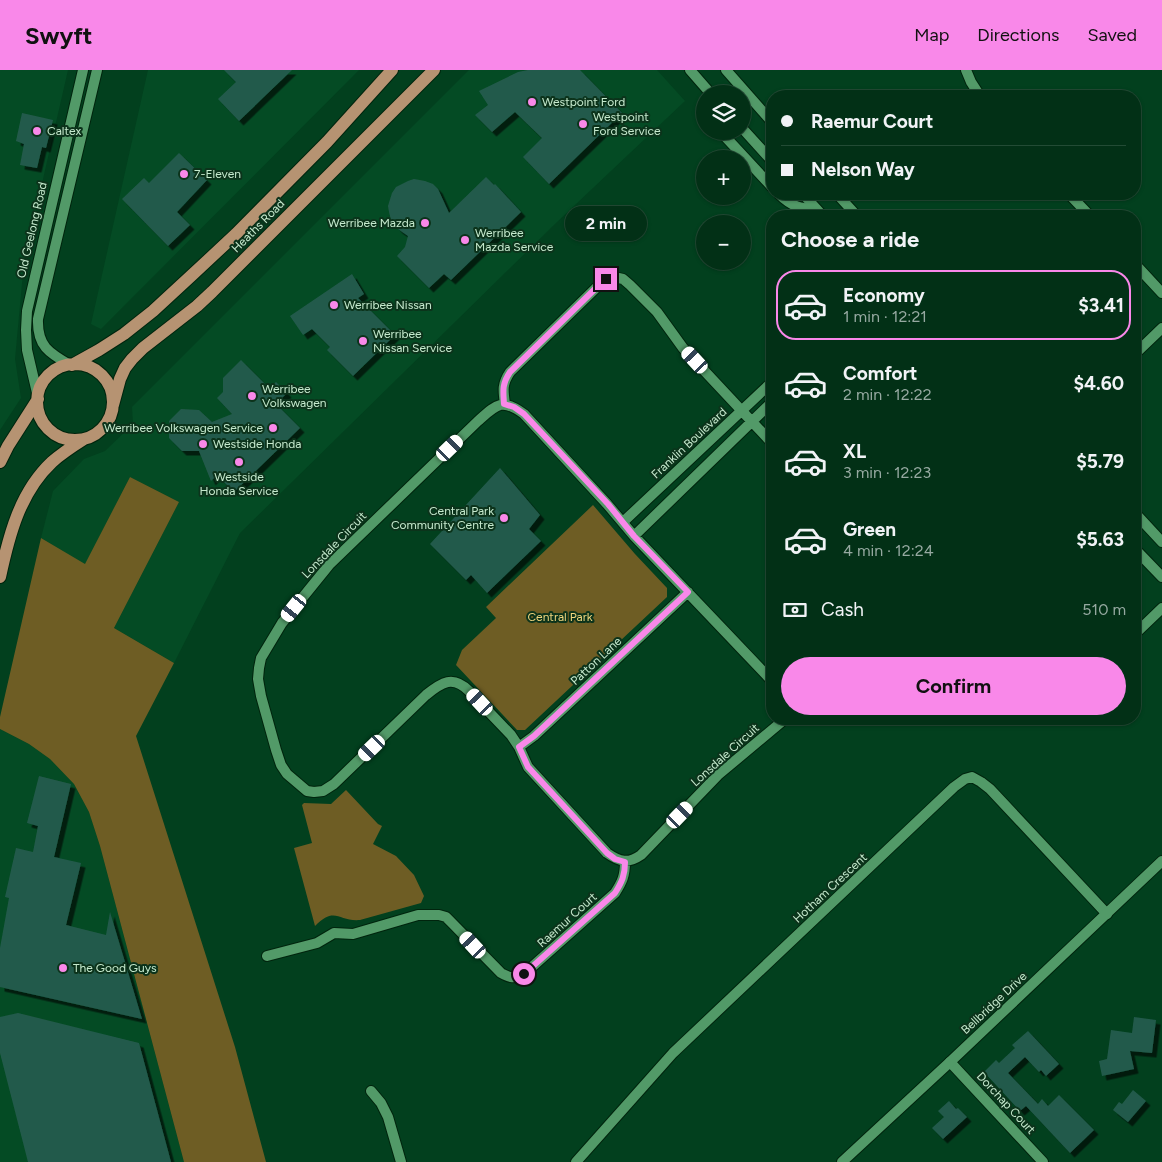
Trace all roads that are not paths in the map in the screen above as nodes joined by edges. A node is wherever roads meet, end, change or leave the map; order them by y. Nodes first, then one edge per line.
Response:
1 (84, 70) edge
2 (392, 70) edge
3 (434, 70) edge
4 (690, 70) edge
5 (726, 70) edge
6 (966, 70) edge
7 (97, 71) edge
8 (703, 85) edge
9 (976, 90) edge
10 (766, 115) edge
11 (751, 138) edge
12 (728, 140) edge
13 (766, 154) edge
14 (766, 181) edge
15 (57, 184) junction
16 (68, 192) junction
17 (786, 200) edge
18 (808, 200) edge
19 (842, 200) edge
20 (1075, 200) edge
21 (807, 210) edge
22 (817, 210) edge
23 (852, 210) edge
24 (1084, 210) edge
25 (47, 226) junction
26 (58, 235) junction
27 (45, 238) junction
28 (1141, 270) edge
29 (1162, 293) edge
30 (1162, 328) edge
31 (1141, 348) edge
32 (71, 365) junction
33 (766, 388) edge
34 (38, 398) junction
35 (504, 404) junction
36 (113, 405) junction
37 (766, 408) edge
38 (742, 411) junction
39 (752, 422) junction
40 (766, 437) edge
41 (86, 438) junction
42 (699, 451) junction
43 (0, 462) edge
44 (710, 462) junction
45 (1141, 519) edge
46 (623, 522) junction
47 (634, 536) junction
48 (1162, 542) edge
49 (1141, 554) edge
50 (1160, 570) edge
51 (0, 577) edge
52 (688, 592) junction
53 (1162, 608) edge
54 (1141, 628) edge
55 (766, 675) edge
56 (778, 725) edge
57 (519, 747) junction
58 (1162, 861) edge
59 (625, 862) junction
60 (1107, 914) junction
61 (267, 956) dead end
62 (950, 1062) junction
63 (371, 1091) dead end
64 (401, 1162) edge
65 (576, 1162) edge
66 (842, 1162) edge
67 (1044, 1162) edge

1 - 7 street
1 - 15 street, Old Geelong Road
2 - 32 main road, Heaths Road
3 - 36 main road, Heaths Road
4 - 8 street
5 - 10 street
6 - 9 street
7 - 16 street, Old Geelong Road
11 - 13 street
12 - 14 street
15 - 16 street
15 - 25 street, Old Geelong Road
16 - 26 street, Old Geelong Road
17 - 21 street
18 - 22 street
19 - 23 street
20 - 24 street
25 - 26 street
25 - 27 street, Old Geelong Road
26 - 27 street
26 - 32 street, Old Geelong Road
27 - 34 street, Old Geelong Road
28 - 29 street
30 - 31 street
32 - 34 main road
32 - 36 main road
33 - 38 street, Franklin Boulevard
34 - 41 main road
34 - 43 main road
35 - 38 street
35 - 46 street
35 - 57 street, Lonsdale Circuit
36 - 41 main road
37 - 39 street
38 - 39 street
38 - 42 street, Franklin Boulevard
39 - 40 street
39 - 44 street
41 - 51 main road
42 - 44 street
42 - 46 street, Franklin Boulevard
44 - 47 street
45 - 48 street
46 - 47 street
47 - 52 street
49 - 50 street
52 - 55 street
52 - 57 street, Patton Lane
53 - 54 street
56 - 59 street, Lonsdale Circuit
57 - 59 street, Lonsdale Circuit
58 - 60 street, Bellbridge Drive
59 - 61 street, Raemur Court
60 - 62 street, Bellbridge Drive
60 - 65 street, Hotham Crescent
62 - 66 street, Bellbridge Drive
62 - 67 street, Dorchap Court
63 - 64 street

